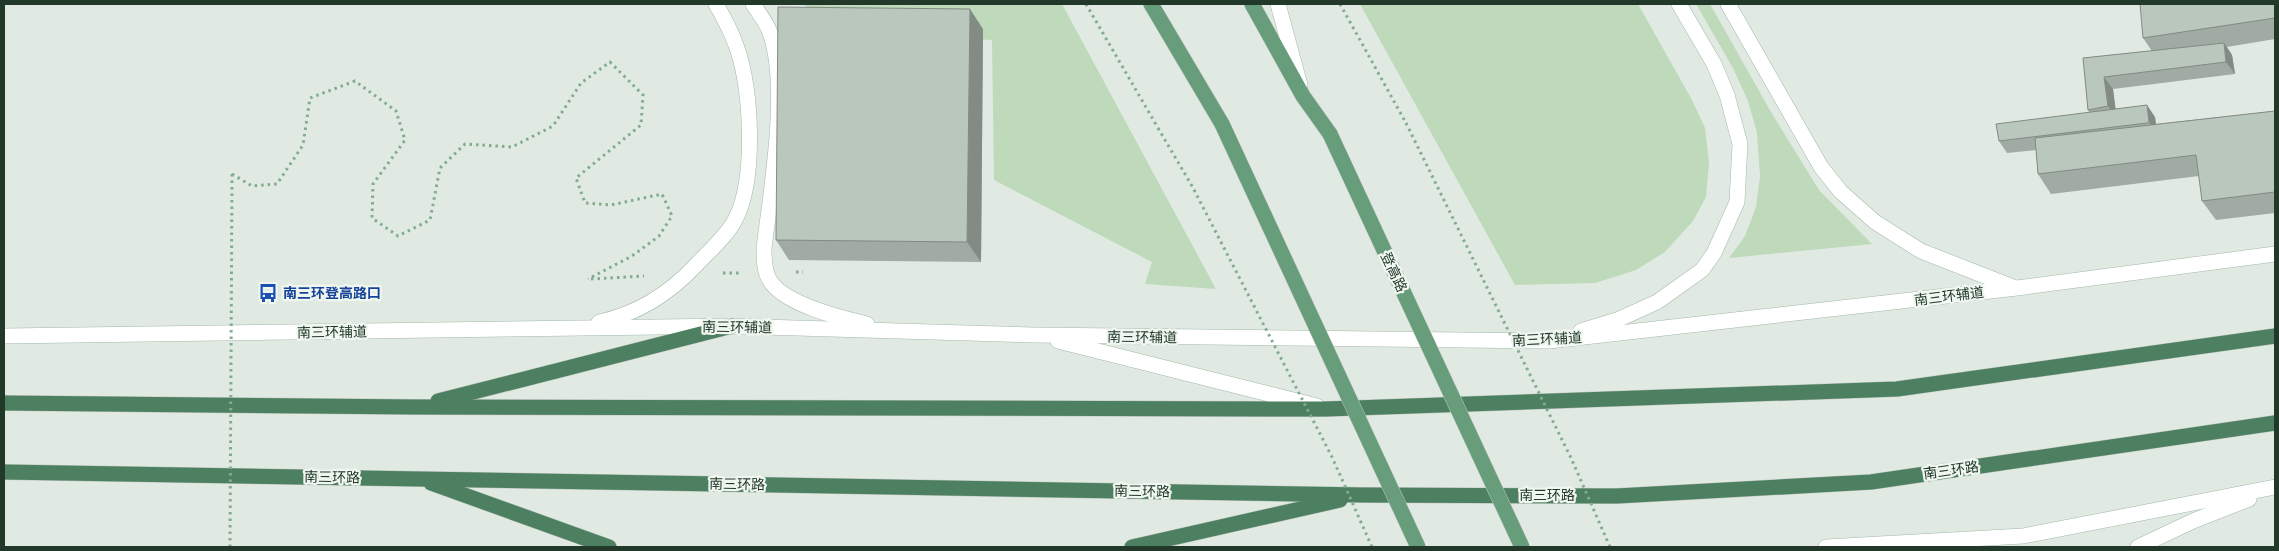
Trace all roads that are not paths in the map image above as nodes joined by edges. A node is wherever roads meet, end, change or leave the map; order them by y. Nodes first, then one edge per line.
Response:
1 (716, 4) edge
2 (753, 4) edge
3 (1151, 4) edge
4 (1252, 4) edge
5 (1278, 4) edge
6 (1679, 4) edge
7 (1728, 4) edge
8 (1304, 96) junction
9 (2275, 254) edge
10 (2017, 288) junction
11 (732, 326) junction
12 (563, 328) junction
13 (916, 332) junction
14 (1034, 335) junction
15 (4, 336) edge
16 (2275, 336) edge
17 (1550, 341) junction
18 (4, 403) edge
19 (416, 407) junction
20 (1326, 409) junction
21 (2275, 423) edge
22 (4, 472) edge
23 (418, 479) junction
24 (2275, 488) edge
25 (1362, 495) junction
26 (609, 547) edge
27 (1132, 547) edge
28 (1418, 547) edge
29 (1522, 547) edge
30 (1826, 547) edge
31 (2138, 547) edge

1 - 12 main road
2 - 13 main road
3 - 28 main road, bridge
4 - 8 main road, 登高路
5 - 8 main road
6 - 17 main road
7 - 10 main road
8 - 29 main road, 登高路, bridge
9 - 10 main road, 南三环辅道
10 - 17 main road, 南三环辅道
11 - 12 main road, 南三环辅道
11 - 13 main road, 南三环辅道
11 - 19 highway
12 - 15 main road, 南三环辅道
13 - 14 main road, 南三环辅道
14 - 17 main road, 南三环辅道
14 - 20 main road
16 - 20 highway
18 - 19 highway
19 - 20 highway
21 - 25 highway, 南三环路
22 - 23 highway, 南三环路
23 - 25 highway, 南三环路
23 - 26 highway
24 - 30 main road
24 - 31 main road
25 - 27 highway

